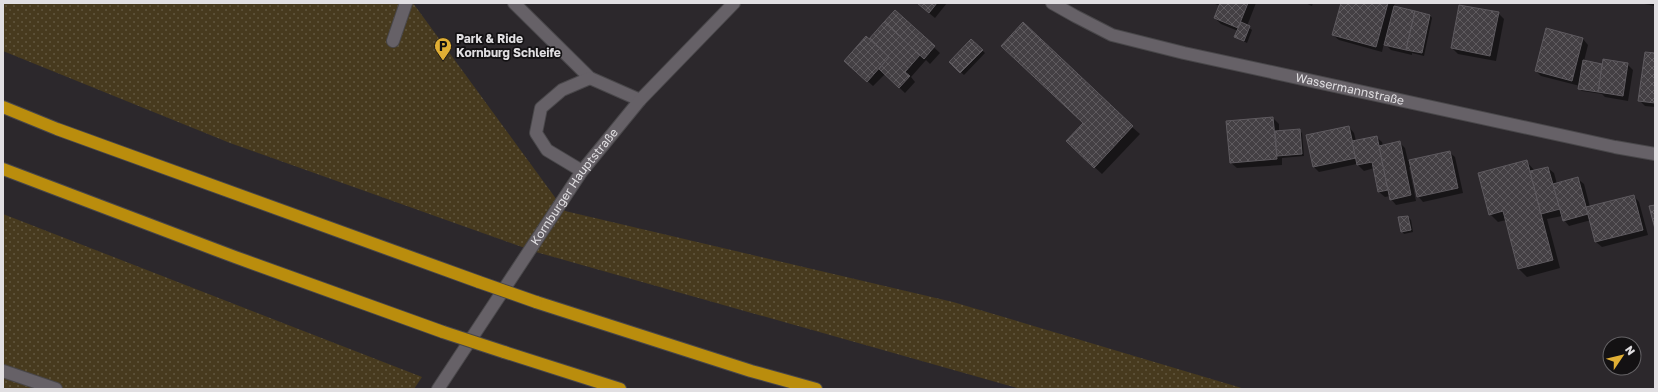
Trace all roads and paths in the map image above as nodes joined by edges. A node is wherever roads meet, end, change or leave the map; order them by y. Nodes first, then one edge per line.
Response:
1 (406, 3) edge
2 (514, 3) edge
3 (734, 3) edge
4 (1052, 3) edge
5 (394, 41) dead end
6 (590, 78) junction
7 (640, 100) junction
8 (3, 107) edge
9 (1655, 154) edge
10 (3, 169) edge
11 (582, 171) junction
12 (3, 371) edge
13 (56, 389) edge
14 (438, 389) edge
15 (620, 389) edge
16 (816, 389) edge

1 - 5 street
2 - 6 street
3 - 7 street, Kornburger Hauptstraße
4 - 9 street, Wassermannstraße
6 - 7 street
6 - 11 street
7 - 11 street, Kornburger Hauptstraße
8 - 16 highway, bridge
10 - 15 highway, bridge
11 - 14 street, Kornburger Hauptstraße
12 - 13 street

